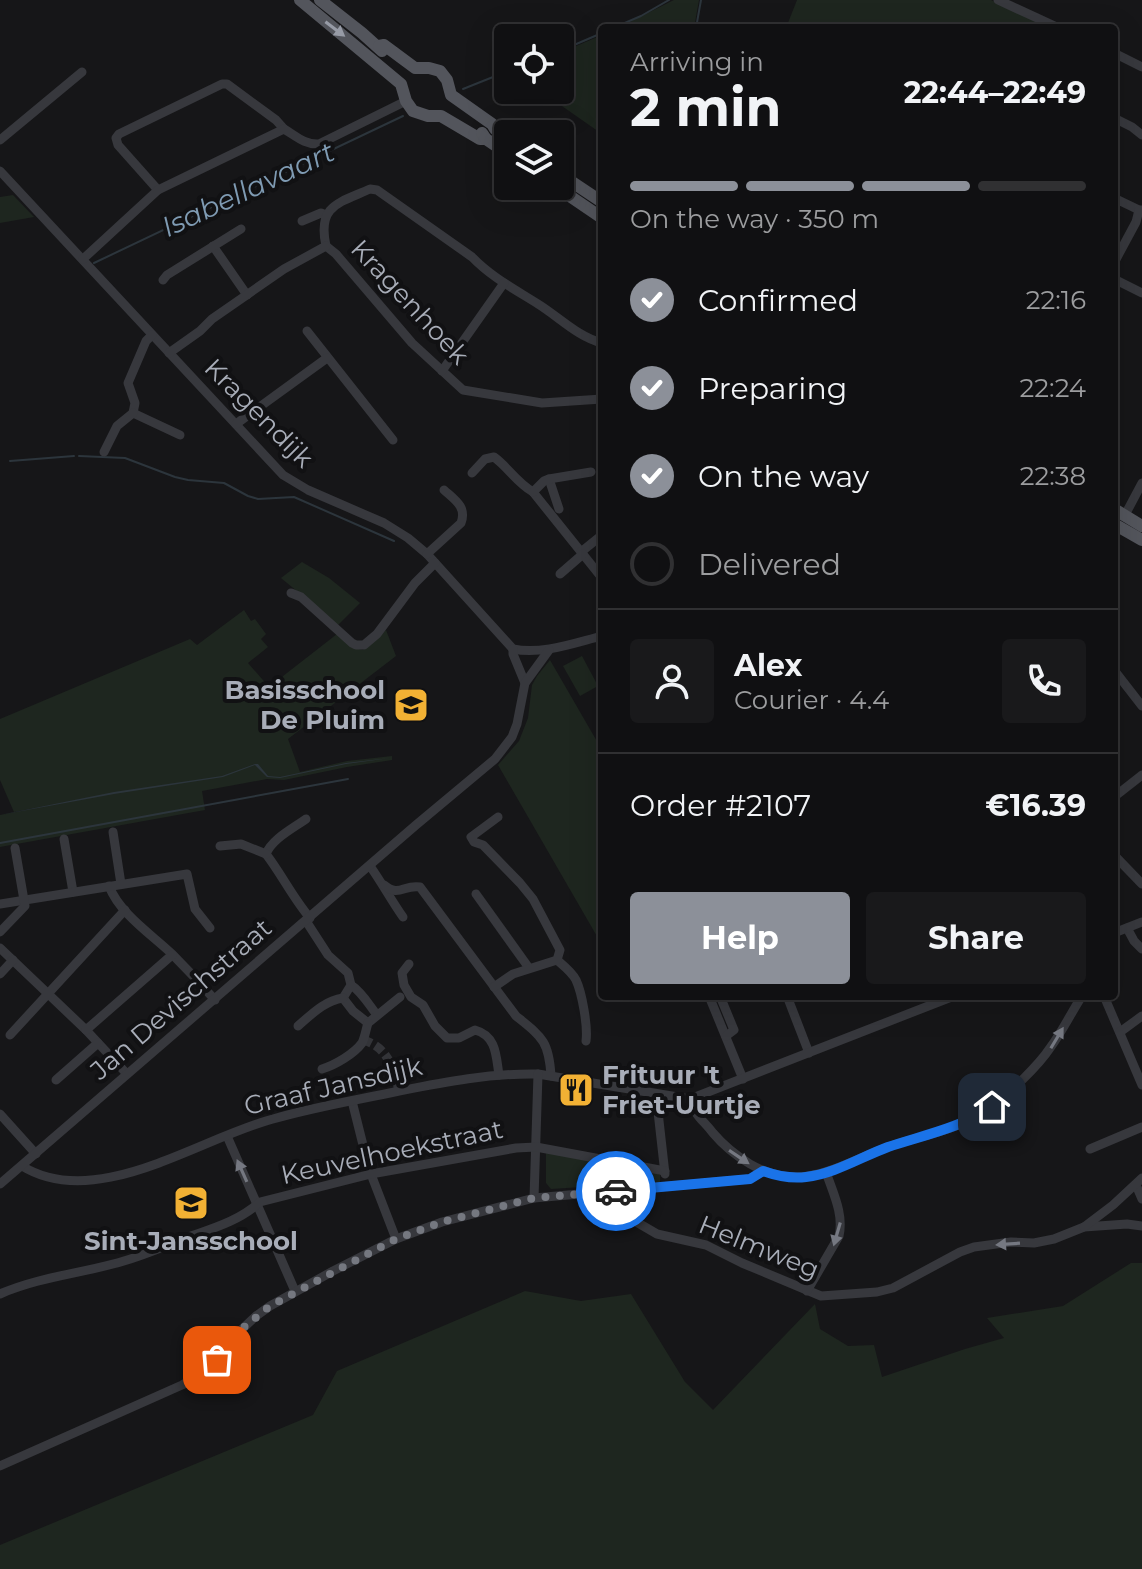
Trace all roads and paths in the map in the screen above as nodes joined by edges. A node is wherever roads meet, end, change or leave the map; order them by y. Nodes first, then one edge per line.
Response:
1 (300, 0) edge
2 (320, 0) edge
3 (998, 0) edge
4 (1050, 24) edge
5 (379, 46) junction
6 (1118, 55) edge
7 (370, 57) junction
8 (1142, 67) edge
9 (82, 72) dead end
10 (413, 80) junction
11 (447, 100) junction
12 (406, 101) junction
13 (1118, 120) edge
14 (284, 129) junction
15 (490, 134) junction
16 (494, 135) edge
17 (1142, 135) edge
18 (494, 138) edge
19 (0, 140) edge
20 (0, 171) edge
21 (574, 183) edge
22 (158, 190) junction
23 (574, 199) edge
24 (598, 199) edge
25 (1118, 200) edge
26 (1141, 210) edge
27 (326, 215) junction
28 (598, 215) edge
29 (302, 221) dead end
30 (241, 229) dead end
31 (213, 246) junction
32 (326, 246) junction
33 (1118, 256) edge
34 (83, 259) junction
35 (163, 280) dead end
36 (1118, 281) edge
37 (504, 283) junction
38 (1142, 293) edge
39 (247, 295) junction
40 (307, 331) dead end
41 (152, 335) junction
42 (598, 342) edge
43 (169, 353) junction
44 (327, 358) junction
45 (442, 371) junction
46 (598, 399) edge
47 (133, 413) junction
48 (236, 424) junction
49 (180, 435) dead end
50 (393, 440) dead end
51 (104, 452) dead end
52 (591, 472) dead end
53 (472, 473) dead end
54 (549, 479) junction
55 (1142, 483) edge
56 (444, 490) dead end
57 (533, 492) junction
58 (559, 509) dead end
59 (1118, 521) edge
60 (1118, 523) edge
61 (1118, 524) edge
62 (1142, 526) edge
63 (598, 539) edge
64 (1142, 540) edge
65 (582, 553) junction
66 (427, 554) junction
67 (435, 563) junction
68 (598, 573) edge
69 (560, 574) dead end
70 (291, 593) dead end
71 (598, 637) edge
72 (513, 649) junction
73 (549, 650) junction
74 (1118, 677) edge
75 (525, 683) junction
76 (1142, 706) edge
77 (1142, 775) edge
78 (1118, 794) edge
79 (498, 817) dead end
80 (306, 819) dead end
81 (113, 832) dead end
82 (64, 839) dead end
83 (220, 846) dead end
84 (15, 848) dead end
85 (266, 854) junction
86 (1118, 859) edge
87 (370, 866) junction
88 (121, 884) junction
89 (1142, 884) edge
90 (384, 885) junction
91 (109, 886) junction
92 (73, 892) junction
93 (476, 894) dead end
94 (24, 899) junction
95 (0, 904) edge
96 (125, 910) junction
97 (403, 917) dead end
98 (308, 920) junction
99 (1142, 922) edge
100 (210, 928) dead end
101 (1127, 928) junction
102 (1118, 931) edge
103 (0, 932) edge
104 (0, 948) edge
105 (1142, 949) edge
106 (172, 955) junction
107 (13, 960) junction
108 (557, 960) junction
109 (409, 964) dead end
110 (529, 968) junction
111 (0, 974) edge
112 (351, 985) junction
113 (494, 987) junction
114 (48, 993) junction
115 (405, 997) junction
116 (343, 998) junction
117 (215, 1000) junction
118 (711, 1000) edge
119 (722, 1000) edge
120 (789, 1000) edge
121 (944, 1000) edge
122 (1080, 1000) edge
123 (1106, 1000) edge
124 (377, 1015) junction
125 (1142, 1016) edge
126 (368, 1023) junction
127 (298, 1026) dead end
128 (86, 1030) junction
129 (1120, 1032) junction
130 (10, 1035) dead end
131 (726, 1036) junction
132 (586, 1041) dead end
133 (98, 1043) junction
134 (809, 1053) junction
135 (322, 1069) dead end
136 (127, 1074) junction
137 (538, 1074) junction
138 (499, 1075) junction
139 (551, 1076) junction
140 (743, 1079) junction
141 (56, 1080) dead end
142 (1142, 1085) edge
143 (656, 1094) junction
144 (690, 1099) junction
145 (352, 1101) junction
146 (0, 1114) edge
147 (1142, 1127) edge
148 (227, 1136) junction
149 (536, 1147) junction
150 (1090, 1149) dead end
151 (36, 1154) junction
152 (22, 1166) junction
153 (665, 1171) junction
154 (763, 1171) junction
155 (826, 1172) junction
156 (371, 1174) junction
157 (1139, 1181) edge
158 (0, 1184) edge
159 (668, 1187) junction
160 (601, 1193) junction
161 (534, 1198) junction
162 (1142, 1199) edge
163 (256, 1206) junction
164 (1142, 1226) edge
165 (1084, 1227) junction
166 (396, 1239) junction
167 (295, 1291) junction
168 (807, 1291) junction
169 (0, 1294) edge
170 (0, 1466) edge

1 -> 7 main road
2 - 5 main road
3 - 4 street
5 - 10 main road
5 - 11 main road
6 - 8 street
7 - 10 main road
7 - 12 main road
9 - 19 street
10 - 11 main road
10 - 11 main road
11 - 15 main road
12 - 14 street
12 - 15 main road
13 - 17 street
14 - 22 street
14 - 22 street
15 - 16 main road
15 - 18 main road
20 - 34 street, Kragendijk
21 - 24 main road
22 - 34 street
23 - 28 main road
25 - 26 street
26 - 33 street
27 - 29 street
27 - 32 street
27 - 37 street
30 - 31 street
31 - 35 street
31 - 39 street
32 - 39 street, Kragenhoek
32 - 45 street, Kragenhoek
34 - 41 street, Kragendijk
36 - 38 street
37 - 42 street
37 - 45 street
39 - 43 street, Kragenhoek
40 - 44 street
41 - 43 street, Kragendijk
41 - 47 street
43 - 48 street, Kragendijk
44 - 48 street
44 - 50 street
45 - 46 street, Kragenhoek
47 - 49 street
47 - 51 street
48 - 66 street, Kragendijk
52 - 54 street
53 - 57 street
54 - 57 street
54 - 58 street
55 - 59 street
56 - 66 street
57 - 65 street
60 - 62 main road
61 - 64 main road
63 - 65 street
65 - 68 street
65 - 69 street
66 - 67 street, Kragendijk
67 - 70 street
67 - 72 street, Kragendijk
71 - 73 street
72 - 73 street
72 - 75 street, Kragendijk
73 - 75 street, Jan Devischstraat
74 - 76 street
75 - 87 street, Jan Devischstraat
77 - 78 street
79 - 108 street
80 - 85 street
81 - 88 street
82 - 92 street
83 - 85 street
84 - 94 street
85 - 98 street
86 - 89 street
87 - 90 street
87 - 98 street, Jan Devischstraat
88 - 91 street
88 - 100 street
90 - 97 street
90 - 113 street
91 - 92 street
91 - 96 street
92 - 94 street
93 - 110 street
94 - 95 street
94 - 103 street
96 - 106 street
96 - 114 street
98 - 112 street
98 - 117 street, Jan Devischstraat
99 - 101 street
101 - 102 street
101 - 105 street
104 - 107 street
106 - 117 street
106 - 128 street
107 - 111 street
107 - 114 street
108 - 110 street
108 - 132 street
109 - 115 street
110 - 113 street
112 - 116 street
112 - 124 street
113 - 139 street
114 - 128 street
114 - 130 street
115 - 124 street
115 - 138 street
116 - 126 street
116 - 127 street
117 - 136 street, Jan Devischstraat
118 - 131 street
119 - 131 street
120 - 134 street
121 - 134 street
155 -> 122 street
123 - 129 street
124 - 126 street
125 - 129 street
126 - 135 street
128 - 133 street
129 - 142 street
131 - 140 street
133 - 136 street
133 - 141 street
134 - 140 street
136 - 151 street, Jan Devischstraat
137 - 138 street, Graaf Jansdijk
137 - 139 street, Graaf Jansdijk
137 - 149 street
138 - 145 street, Graaf Jansdijk
139 - 143 street, Graaf Jansdijk
140 - 144 street
143 - 144 street, Graaf Jansdijk
143 - 153 street
144 -> 154 street
145 - 148 street, Graaf Jansdijk
145 - 156 street
146 - 151 street
147 - 150 street
148 - 152 street, Graaf Jansdijk
163 -> 148 street
149 - 153 street, Keuvelhoekstraat
149 - 156 street, Keuvelhoekstraat
149 - 161 street
151 - 152 street, Jan Devischstraat
152 - 158 street
153 - 159 street
154 - 155 street
154 - 159 street
155 -> 168 street
156 - 163 street, Keuvelhoekstraat
156 - 166 street
157 - 162 street
157 - 165 street
159 - 160 street
160 - 161 street
160 - 168 street, Helmweg
161 - 166 street
163 - 167 street
163 - 169 street, Keuvelhoekstraat
164 - 165 street, Helmweg
165 -> 168 street, Helmweg
166 - 167 street
167 - 170 street

